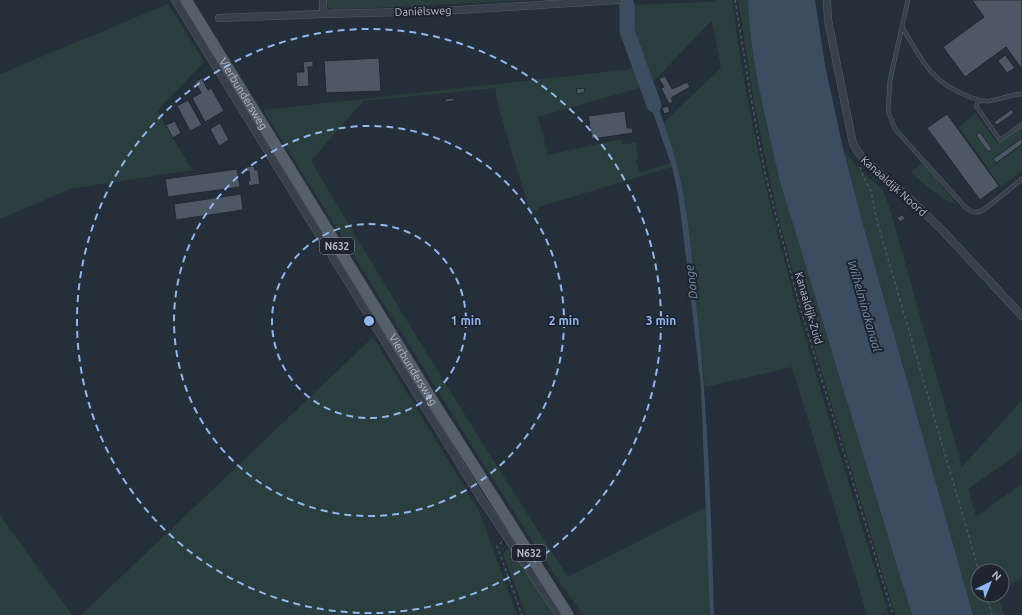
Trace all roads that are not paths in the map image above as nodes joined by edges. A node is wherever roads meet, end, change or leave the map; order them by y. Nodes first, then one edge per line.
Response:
1 (175, 0) edge
2 (186, 0) edge
3 (323, 0) edge
4 (618, 0) edge
5 (827, 0) edge
6 (908, 0) edge
7 (323, 14) junction
8 (219, 18) dead end
9 (902, 27) junction
10 (217, 60) junction
11 (1022, 94) edge
12 (979, 100) junction
13 (1022, 124) edge
14 (1022, 179) edge
15 (1022, 316) edge
16 (511, 536) junction
17 (559, 615) edge
18 (568, 615) edge

1 - 10 street, Vierbundersweg
2 - 10 main road, Vierbundersweg / N632
3 - 7 street
4 - 7 street, Daniëlsweg
5 - 15 street, Kanaaldijk Noord
6 - 9 lane
7 - 8 street, Daniëlsweg
9 - 12 lane
9 - 14 lane
10 - 16 main road, Vierbundersweg / N632
11 - 12 lane
12 - 13 lane
16 - 17 street, Vierbundersweg
16 - 18 main road, Vierbundersweg / N632

